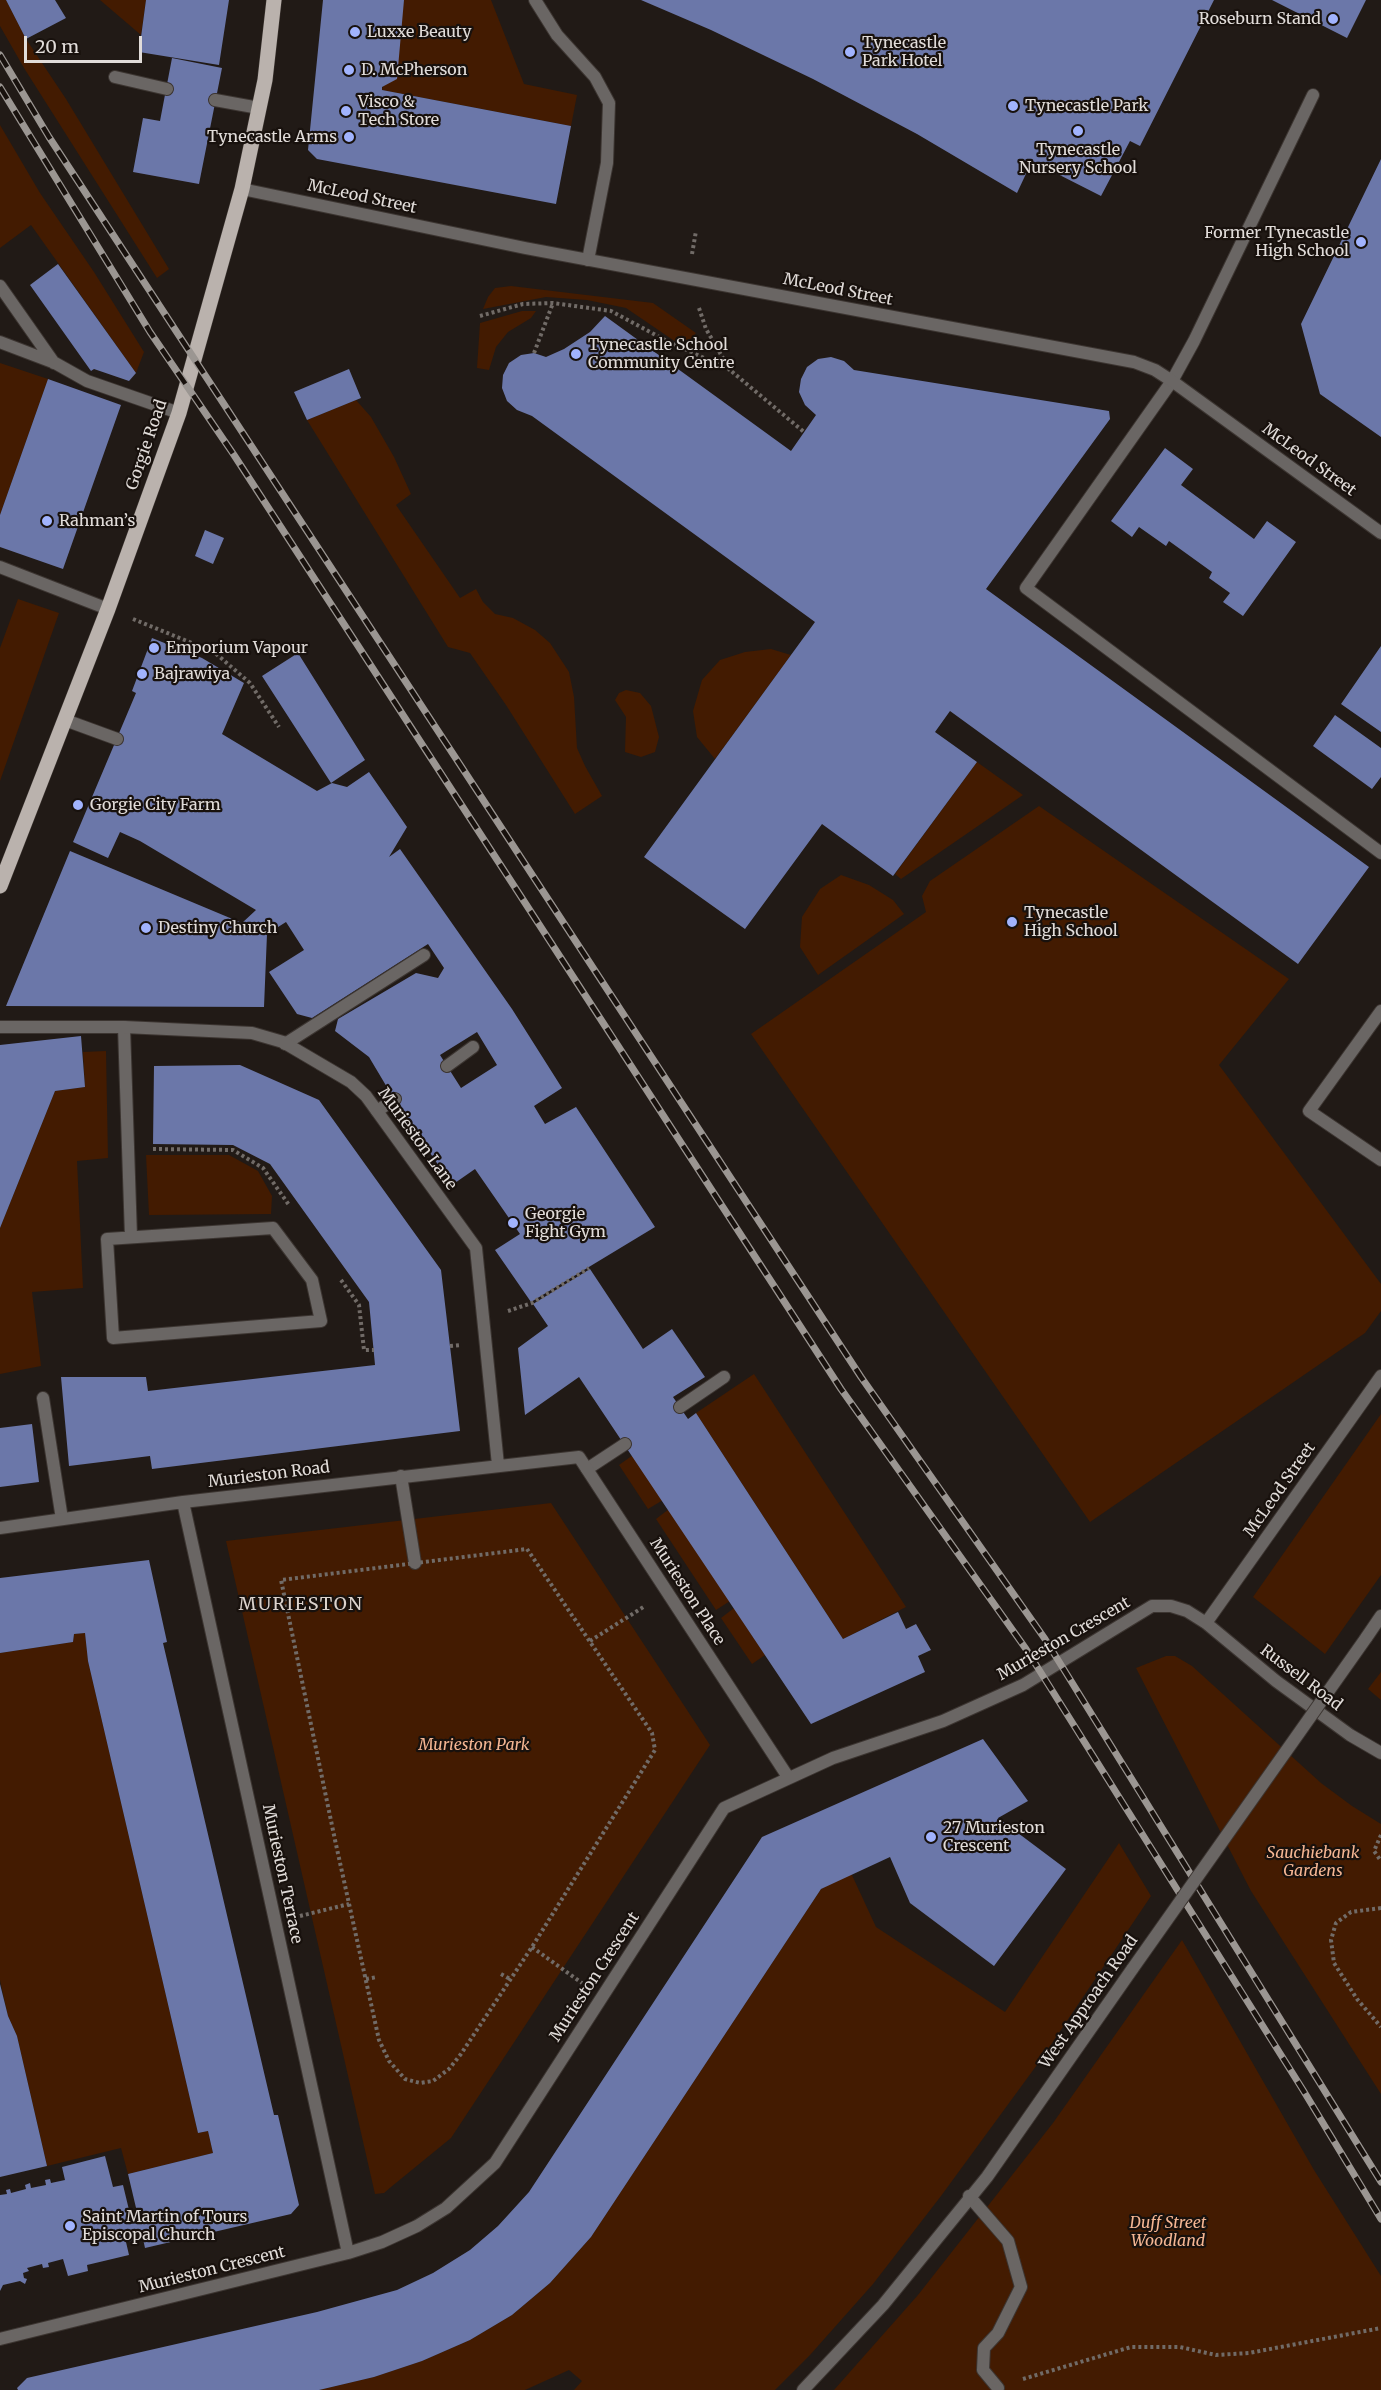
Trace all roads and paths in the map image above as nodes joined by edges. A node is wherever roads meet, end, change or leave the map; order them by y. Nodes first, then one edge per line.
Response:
1 (274, 0) edge
2 (535, 0) edge
3 (115, 77) dead end
4 (167, 89) dead end
5 (1313, 95) dead end
6 (215, 100) dead end
7 (259, 108) junction
8 (242, 189) junction
9 (696, 231) dead end
10 (588, 260) junction
11 (689, 279) junction
12 (0, 286) edge
13 (553, 303) junction
14 (480, 316) dead end
15 (1, 342) edge
16 (534, 353) dead end
17 (55, 363) junction
18 (730, 370) junction
19 (1172, 381) junction
20 (179, 413) junction
21 (804, 432) dead end
22 (1381, 533) edge
23 (0, 567) edge
24 (108, 609) junction
25 (65, 720) junction
26 (279, 728) dead end
27 (117, 739) dead end
28 (1381, 853) edge
29 (0, 886) edge
30 (424, 956) dead end
31 (1381, 1011) edge
32 (0, 1027) edge
33 (124, 1027) junction
34 (285, 1044) junction
35 (473, 1047) dead end
36 (447, 1066) dead end
37 (395, 1099) dead end
38 (378, 1111) junction
39 (128, 1149) junction
40 (233, 1150) dead end
41 (1381, 1160) edge
42 (131, 1237) junction
43 (590, 1268) dead end
44 (483, 1319) junction
45 (1381, 1376) edge
46 (724, 1377) dead end
47 (43, 1398) dead end
48 (680, 1407) dead end
49 (625, 1444) dead end
50 (498, 1465) junction
51 (587, 1469) junction
52 (401, 1476) junction
53 (183, 1502) junction
54 (62, 1519) junction
55 (0, 1527) edge
56 (415, 1563) junction
57 (667, 1591) junction
58 (1381, 1616) edge
59 (1206, 1623) junction
60 (590, 1641) junction
61 (1381, 1754) edge
62 (788, 1777) junction
63 (1381, 1835) edge
64 (1381, 1861) edge
65 (349, 1904) junction
66 (1381, 1908) edge
67 (275, 1922) junction
68 (532, 1947) junction
69 (501, 1974) dead end
70 (377, 1977) dead end
71 (366, 1979) junction
72 (510, 1979) junction
73 (602, 1997) junction
74 (1381, 2027) edge
75 (969, 2196) junction
76 (348, 2253) junction
77 (1379, 2329) edge
78 (0, 2339) edge
79 (998, 2388) joint
80 (803, 2390) edge

1 - 7 main road, Gorgie Road
2 - 10 street
3 - 4 street
5 - 19 street
6 - 7 street
7 - 8 main road, Gorgie Road
8 - 10 street, McLeod Street
8 - 20 main road, Gorgie Road
9 - 11 path
10 - 11 street, McLeod Street
11 - 18 path
11 - 19 street, McLeod Street
12 - 17 street
13 - 14 path
13 - 16 path
13 - 18 path
15 - 17 street
17 - 20 street
18 - 21 path
19 - 22 street, McLeod Street
19 - 28 street
20 - 24 main road, Gorgie Road
23 - 24 street
24 - 25 main road, Gorgie Road
24 - 26 path
25 - 27 street
25 - 29 main road, Gorgie Road
30 - 34 street
31 - 41 street
32 - 33 street, Murieston Lane
33 - 34 street, Murieston Lane
33 - 39 street
34 - 38 street, Murieston Lane
35 - 36 street
37 - 38 street
38 - 44 street, Murieston Lane
39 - 40 path
39 - 42 street
42 - 42 street
43 - 44 path
44 - 50 street, Murieston Lane
45 - 59 street, McLeod Street
46 - 48 street
47 - 54 street
49 - 51 street
50 - 51 street, Murieston Road
50 - 52 street, Murieston Road
51 - 57 street, Murieston Place
52 - 53 street, Murieston Road
52 - 56 street
53 - 54 street, Murieston Road
53 - 67 street, Murieston Terrace
54 - 55 street, Murieston Road
56 - 60 path
56 - 65 path
57 - 60 path
57 - 62 street, Murieston Place
58 - 75 street, West Approach Road, bridge
59 - 61 street, Russell Road
59 - 62 street, Murieston Crescent
60 - 68 path
62 - 73 street, Murieston Crescent
63 - 64 path
65 - 67 path
65 - 71 path
66 - 74 path
67 - 76 street, Murieston Terrace
68 - 72 path
68 - 73 path
69 - 72 path
70 - 71 path
71 - 72 path
73 - 76 street, Murieston Crescent
75 - 79 street
75 - 80 street, West Approach Road
76 - 78 street, Murieston Crescent
77 - 79 path

